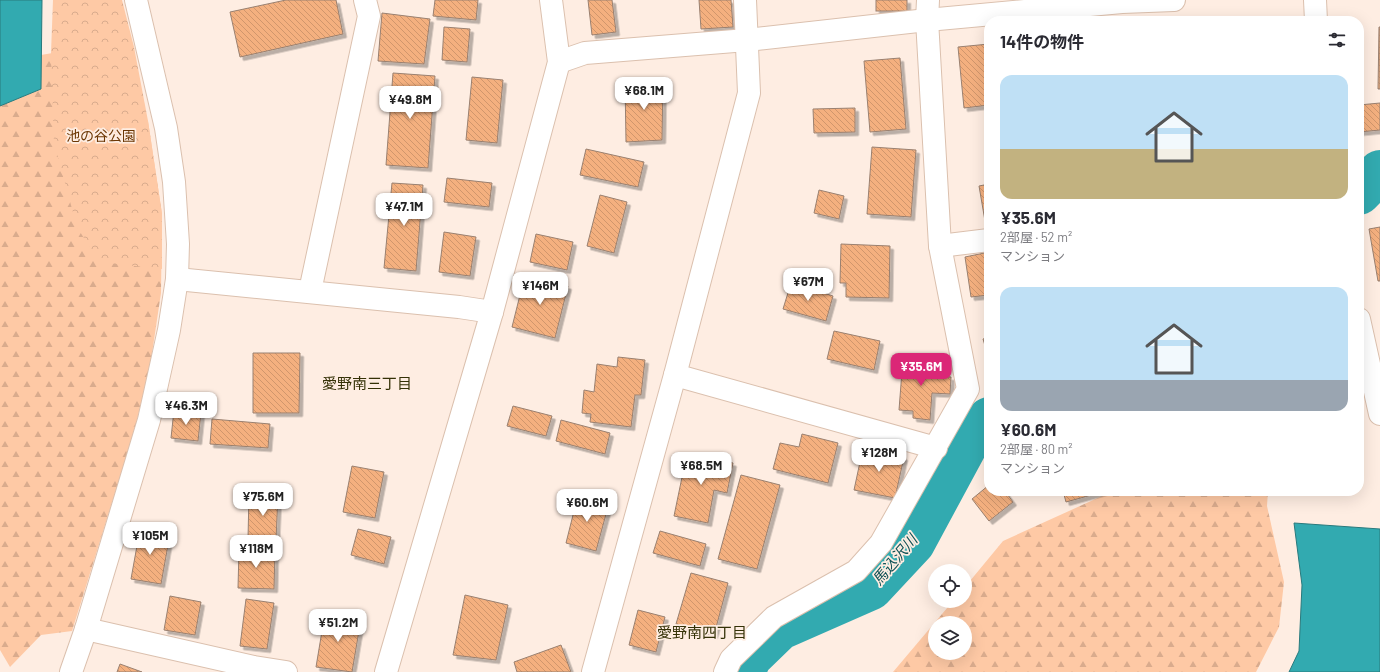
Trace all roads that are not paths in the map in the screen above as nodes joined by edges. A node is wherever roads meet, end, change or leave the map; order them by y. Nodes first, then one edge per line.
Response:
1 (136, 0) edge
2 (365, 0) edge
3 (551, 0) edge
4 (745, 0) edge
5 (1174, 0) edge
6 (1315, 0) edge
7 (1123, 8) edge
8 (927, 10) edge
9 (1316, 16) edge
10 (747, 40) junction
11 (559, 62) junction
12 (984, 241) edge
13 (940, 246) junction
14 (177, 279) junction
15 (310, 291) junction
16 (492, 312) junction
17 (1364, 342) edge
18 (675, 375) junction
19 (1380, 414) edge
20 (936, 448) junction
21 (86, 629) junction
22 (253, 669) edge
23 (71, 672) edge
24 (286, 672) edge
25 (386, 672) edge
26 (593, 672) edge
27 (725, 672) edge

1 - 14 street
2 - 15 street
3 - 11 street
4 - 10 street
5 - 7 street
6 - 9 street
7 - 8 street
8 - 10 street
8 - 13 street
10 - 11 street
10 - 18 street
11 - 16 street
12 - 13 street
13 - 20 street
14 - 15 street
14 - 21 street
15 - 16 street
16 - 25 street
17 - 19 street
18 - 20 street
18 - 26 street
20 - 27 street
21 - 22 street
21 - 23 street
22 - 24 street

